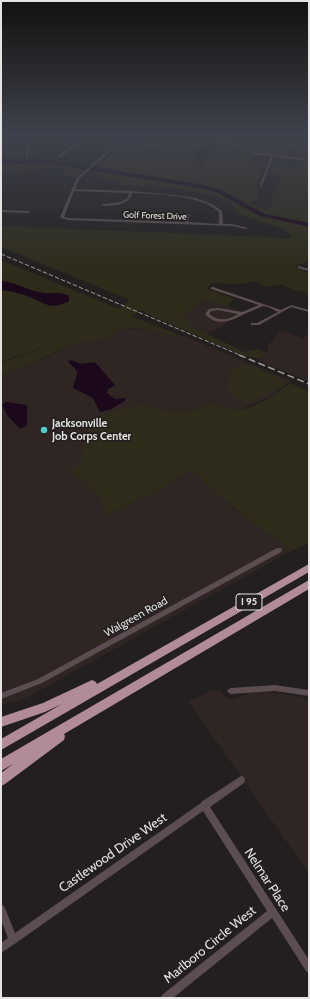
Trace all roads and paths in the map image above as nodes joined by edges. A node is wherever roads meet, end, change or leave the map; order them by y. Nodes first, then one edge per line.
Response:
1 (77, 182) edge
2 (262, 182) edge
3 (261, 185) dead end
4 (74, 190) junction
5 (131, 192) junction
6 (104, 205) dead end
7 (1, 211) edge
8 (28, 212) dead end
9 (187, 215) dead end
10 (186, 224) junction
11 (221, 225) junction
12 (246, 228) dead end
13 (299, 266) dead end
14 (309, 270) edge
15 (212, 288) dead end
16 (263, 305) junction
17 (309, 310) edge
18 (280, 311) junction
19 (242, 313) junction
20 (252, 324) dead end
21 (278, 550) dead end
22 (309, 568) edge
23 (309, 584) edge
24 (147, 659) junction
25 (231, 691) dead end
26 (309, 693) edge
27 (1, 696) edge
28 (92, 713) junction
29 (1, 722) edge
30 (1, 745) edge
31 (1, 765) edge
32 (1, 780) edge
33 (241, 780) dead end
34 (204, 805) junction
35 (1, 909) edge
36 (272, 912) junction
37 (13, 940) junction
38 (1, 948) edge
39 (309, 968) edge
40 (164, 998) edge

1 - 4 street
2 - 3 street
4 - 5 street
4 - 10 street, Golf Forest Drive
5 - 6 street
5 - 11 street
7 - 8 street
9 - 10 street
10 - 11 street, Golf Forest Drive
11 - 12 street, Golf Forest Drive
13 - 14 street
15 - 16 street
16 - 18 street
16 - 19 street
17 - 18 street
18 - 20 street
19 - 19 street
21 - 27 street, Walgreen Road
22 - 24 highway, I 95
23 - 28 highway, I 95
24 - 29 highway
24 - 30 highway, I 95
25 - 26 street
28 - 31 highway, I 95
28 - 32 highway
33 - 34 street, Castlewood Drive West
34 - 36 street, Nelmar Place
34 - 37 street, Castlewood Drive West
35 - 37 street
36 - 39 street, Nelmar Place
36 - 40 street, Marlboro Circle West
37 - 38 street, Castlewood Drive West

